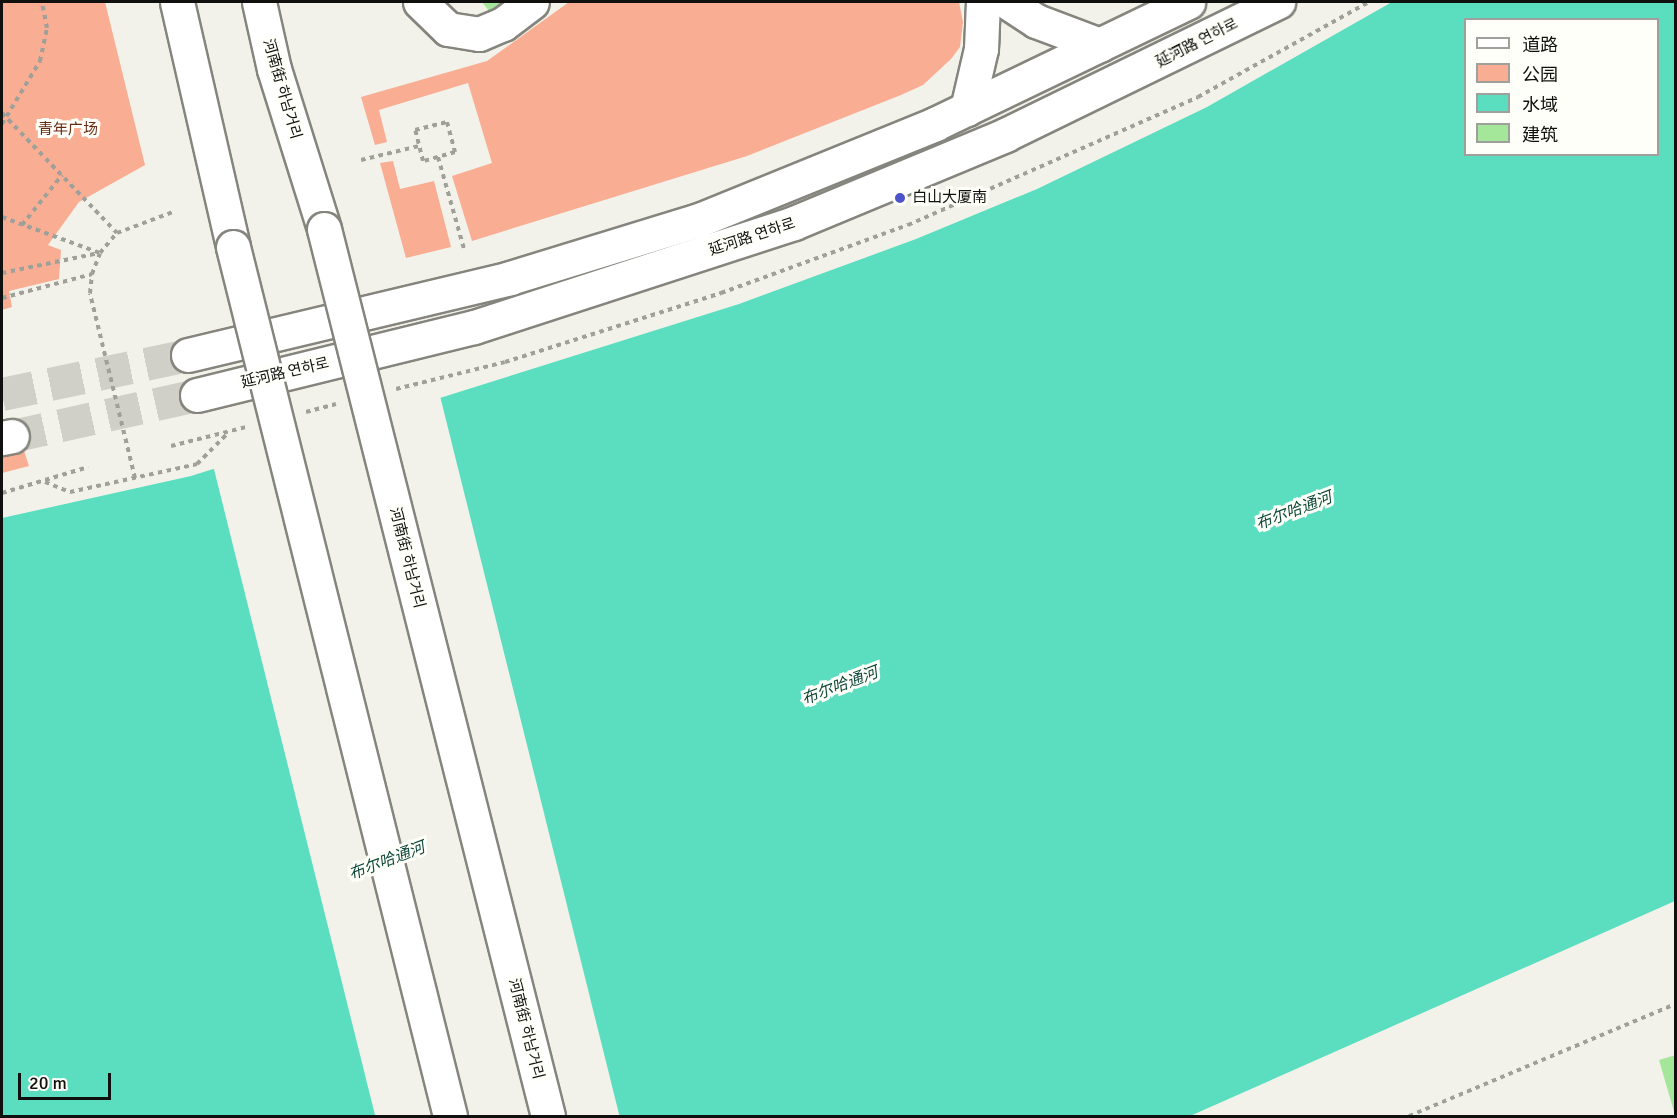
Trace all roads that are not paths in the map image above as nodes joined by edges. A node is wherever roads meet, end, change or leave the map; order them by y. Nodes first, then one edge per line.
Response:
1 (177, 2) edge
2 (259, 2) edge
3 (420, 2) edge
4 (532, 2) edge
5 (983, 2) edge
6 (1007, 2) edge
7 (1188, 2) edge
8 (1278, 2) edge
9 (1100, 45) junction
10 (967, 109) junction
11 (256, 339) junction
12 (188, 355) tunnel mouth
13 (197, 394) tunnel mouth
14 (450, 1116) edge
15 (548, 1116) edge

1 - 11 main road, bridge
2 - 15 main road, 河南街 하남거리, bridge
3 - 4 main road
5 - 10 main road
6 - 9 main road
7 - 9 main road
8 - 13 main road, 延河路 연하로
9 - 10 main road
10 - 11 main road
11 - 12 main road
11 - 14 main road, bridge

